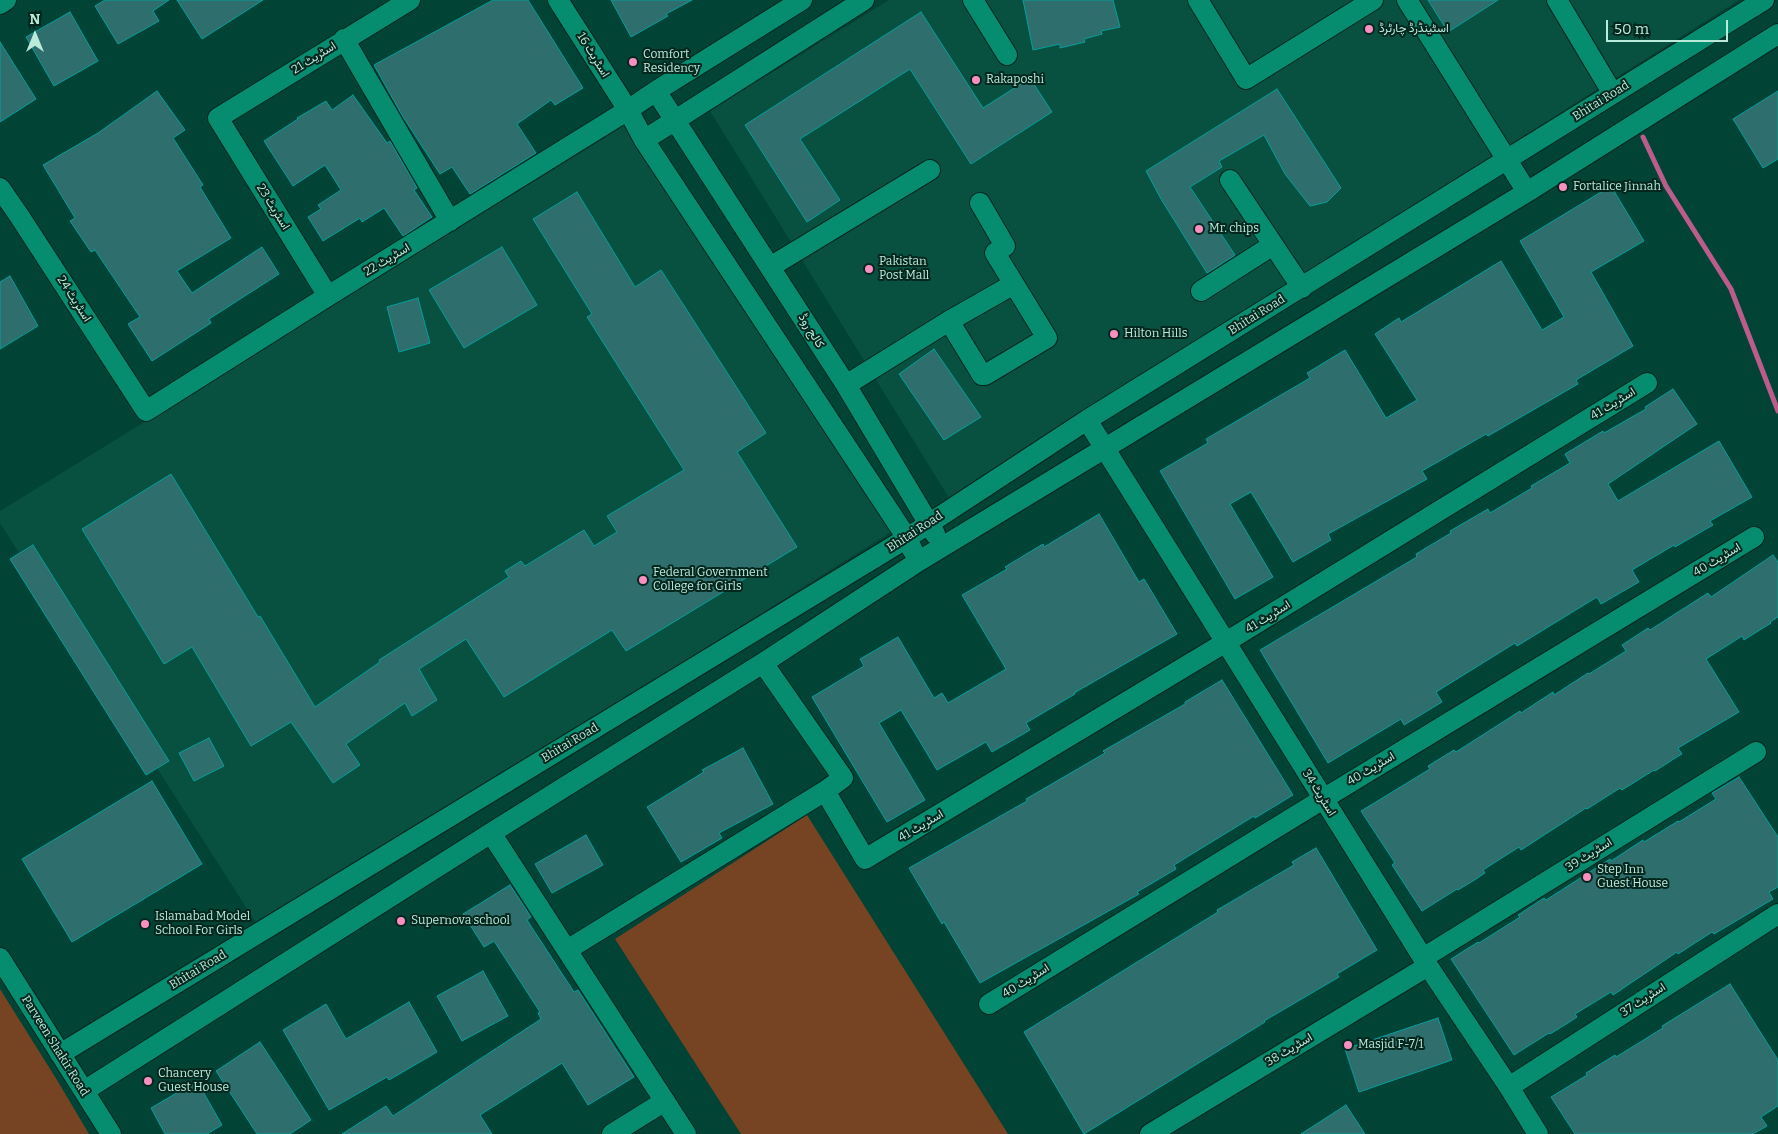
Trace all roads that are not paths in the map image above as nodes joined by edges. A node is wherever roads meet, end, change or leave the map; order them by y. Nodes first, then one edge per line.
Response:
1 (6, 0) edge
2 (410, 0) edge
3 (558, 0) edge
4 (802, 0) edge
5 (864, 0) edge
6 (973, 0) edge
7 (1198, 0) edge
8 (1373, 0) edge
9 (1407, 0) edge
10 (1557, 0) edge
11 (1764, 0) edge
12 (0, 4) edge
13 (1778, 34) edge
14 (344, 39) junction
15 (1007, 55) dead end
16 (656, 91) junction
17 (1613, 94) junction
18 (628, 110) junction
19 (218, 118) joint
20 (675, 119) junction
21 (644, 140) junction
22 (1507, 160) junction
23 (930, 170) dead end
24 (1230, 180) dead end
25 (0, 188) edge
26 (1527, 192) junction
27 (980, 203) dead end
28 (450, 221) junction
29 (1273, 245) junction
30 (770, 267) junction
31 (1014, 284) junction
32 (1302, 288) junction
33 (1201, 292) dead end
34 (328, 296) junction
35 (949, 321) junction
36 (1647, 383) dead end
37 (846, 385) junction
38 (146, 411) joint
39 (1087, 420) junction
40 (1104, 449) junction
41 (929, 523) junction
42 (1754, 537) dead end
43 (907, 538) junction
44 (943, 546) junction
45 (919, 561) junction
46 (1226, 642) junction
47 (763, 663) junction
48 (1756, 752) dead end
49 (825, 791) junction
50 (1323, 798) junction
51 (491, 832) junction
52 (1778, 914) edge
53 (567, 950) junction
54 (0, 958) edge
55 (1425, 962) junction
56 (989, 1004) dead end
57 (60, 1054) junction
58 (1509, 1087) junction
59 (84, 1091) junction
60 (665, 1101) junction
61 (1163, 1131) edge
62 (110, 1134) edge
63 (612, 1134) edge
64 (686, 1134) edge
65 (1538, 1134) edge

1 - 12 street
2 - 14 street, اسٹریٹ 21
3 - 18 street, اسٹریٹ 16
4 - 16 street
5 - 20 street
6 - 15 street
7 - 8 street
9 - 22 street
10 - 17 street
11 - 17 street, Bhitai Road
13 - 26 street
14 - 19 street, اسٹریٹ 21
14 - 28 street
16 - 18 street
16 - 20 street, کالج روڈ
17 - 22 street, Bhitai Road
18 - 21 street
18 - 28 street, اسٹریٹ 22
19 - 34 street, اسٹریٹ 23
20 - 21 street
20 - 30 street, کالج روڈ
21 - 43 street
22 - 26 street
22 - 32 street, Bhitai Road
23 - 30 street
24 - 29 street
25 - 38 street, اسٹریٹ 24
26 - 40 street
27 - 31 street
28 - 34 street, اسٹریٹ 22
29 - 32 street
29 - 33 street
30 - 37 street, کالج روڈ
31 - 35 street
31 - 35 street
32 - 39 street, Bhitai Road
34 - 38 street, اسٹریٹ 22
35 - 37 street
36 - 46 street, اسٹریٹ 41
37 - 41 street, کالج روڈ
39 - 40 street, اسٹریٹ 34
39 - 41 street, Bhitai Road
40 - 44 street
40 - 46 street, اسٹریٹ 34
41 - 43 street, Bhitai Road
41 - 44 street, کالج روڈ
42 - 50 street, اسٹریٹ 40
43 - 45 street
43 - 57 street, Bhitai Road
44 - 45 street
45 - 47 street
46 - 49 street, اسٹریٹ 41
46 - 50 street, اسٹریٹ 34
47 - 49 street
47 - 51 street
48 - 55 street, اسٹریٹ 39
49 - 53 street
50 - 55 street, اسٹریٹ 34
50 - 56 street, اسٹریٹ 40
51 - 53 street
51 - 59 street
52 - 58 street, اسٹریٹ 37
53 - 60 street
54 - 57 street, Parveen Shakir Road
55 - 58 street, اسٹریٹ 34
55 - 61 street, اسٹریٹ 38
57 - 59 street, Parveen Shakir Road
58 - 65 street, اسٹریٹ 34
59 - 62 street, Parveen Shakir Road
60 - 63 street
60 - 64 street

